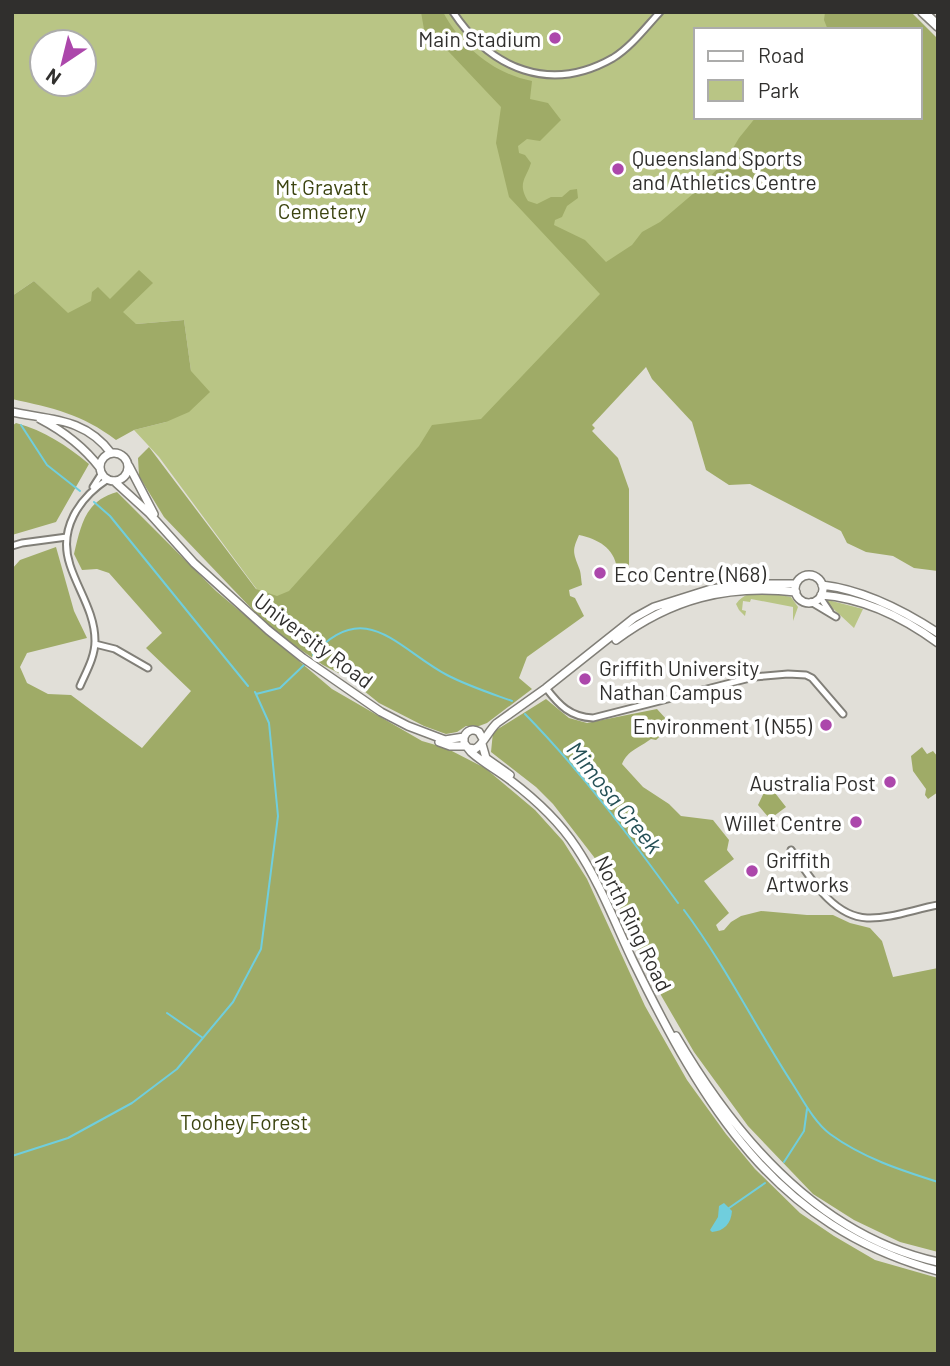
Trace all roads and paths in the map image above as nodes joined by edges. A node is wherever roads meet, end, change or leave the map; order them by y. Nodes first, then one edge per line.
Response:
1 (453, 12) edge
2 (660, 12) edge
3 (923, 12) edge
4 (938, 26) edge
5 (12, 412) edge
6 (36, 417) junction
7 (111, 453) junction
8 (128, 466) junction
9 (106, 475) junction
10 (164, 530) junction
11 (67, 537) junction
12 (12, 546) edge
13 (822, 585) junction
14 (796, 588) junction
15 (820, 596) junction
16 (811, 602) junction
17 (938, 633) edge
18 (938, 643) edge
19 (95, 644) junction
20 (148, 668) dead end
21 (80, 686) dead end
22 (546, 688) junction
23 (843, 715) dead end
24 (497, 723) junction
25 (410, 727) junction
26 (477, 730) junction
27 (464, 737) junction
28 (482, 741) junction
29 (467, 747) junction
30 (791, 850) dead end
31 (938, 905) edge
32 (743, 1137) junction
33 (880, 1248) junction
34 (938, 1262) edge
35 (938, 1271) edge

1 - 2 street
3 - 4 highway
5 - 6 street, University Road
6 - 7 street, University Road
6 - 9 street, University Road
7 - 8 street
7 - 9 street
8 - 9 street
8 - 10 street, University Road
9 - 10 street, University Road
9 - 11 street
10 - 25 street, University Road
11 - 12 street
11 - 19 street
13 - 14 street
13 - 15 street
13 - 17 street
14 - 16 street
14 - 22 street
14 - 22 street
15 - 16 street
15 - 16 street
15 - 18 street
19 - 20 street
19 - 21 street
22 - 23 street
22 - 24 street
24 - 26 street
24 - 28 street
25 - 27 street, University Road
25 - 29 street
26 - 27 street
26 - 28 street
27 - 29 street
28 - 29 street
28 - 32 street, North Ring Road
29 - 32 street, North Ring Road
30 - 31 street
32 - 33 street
33 - 34 street
33 - 35 street

